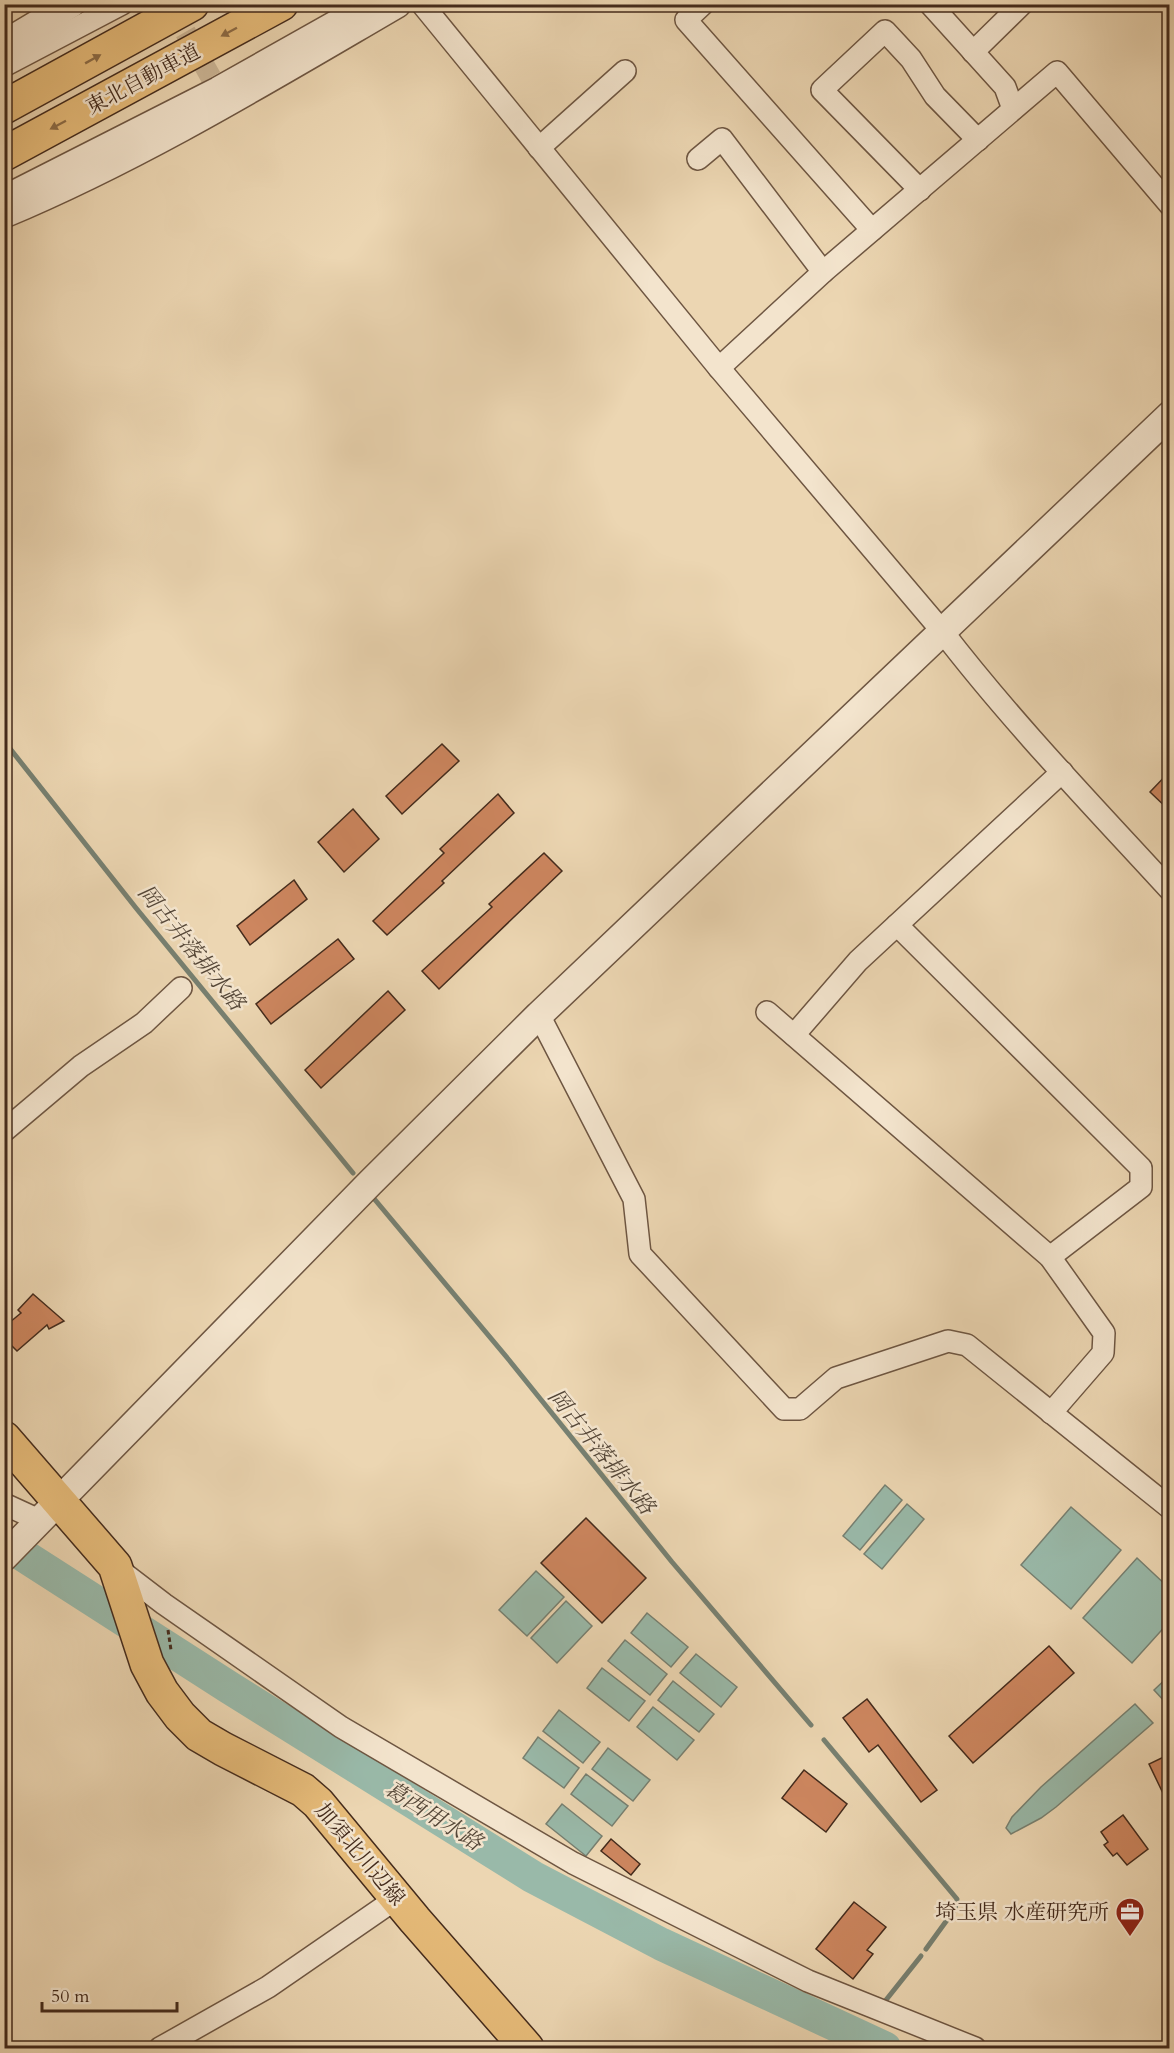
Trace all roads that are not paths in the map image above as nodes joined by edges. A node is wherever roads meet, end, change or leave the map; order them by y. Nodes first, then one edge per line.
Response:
1 (71, 4) edge
2 (122, 4) edge
3 (192, 4) edge
4 (281, 4) edge
5 (366, 4) edge
6 (422, 4) edge
7 (703, 4) edge
8 (930, 4) edge
9 (1022, 4) edge
10 (392, 5) edge
11 (4, 44) edge
12 (973, 52) junction
13 (4, 66) edge
14 (625, 71) dead end
15 (4, 107) edge
16 (1013, 109) junction
17 (978, 140) junction
18 (539, 148) junction
19 (4, 154) edge
20 (698, 159) dead end
21 (920, 189) junction
22 (4, 198) edge
23 (1170, 205) edge
24 (4, 214) edge
25 (872, 230) junction
26 (823, 272) junction
27 (719, 368) junction
28 (1170, 415) edge
29 (942, 631) junction
30 (1062, 772) junction
31 (1170, 890) edge
32 (897, 925) junction
33 (182, 988) dead end
34 (767, 1012) dead end
35 (539, 1015) junction
36 (794, 1035) junction
37 (4, 1131) edge
38 (1050, 1257) junction
39 (1051, 1413) junction
40 (4, 1438) edge
41 (4, 1504) edge
42 (1170, 1508) edge
43 (50, 1512) junction
44 (4, 1557) edge
45 (118, 1576) junction
46 (397, 1898) junction
47 (160, 2049) edge
48 (527, 2049) edge
49 (975, 2049) edge

1 - 11 street
2 - 13 street
15 -> 3 main road, 東北自動車道
4 -> 19 main road, 東北自動車道
5 - 22 street
6 - 18 street
7 - 25 street
8 - 12 street
9 - 12 street
10 - 24 street
12 - 16 street
14 - 18 street
16 - 17 street
16 - 23 street
17 - 21 street
17 - 21 street
18 - 27 street
20 - 26 street
21 - 25 street
25 - 26 street
26 - 27 street
27 - 29 street
28 - 29 street
29 - 30 street
29 - 35 street
30 - 31 street
30 - 32 street
32 - 36 street
32 - 38 street
33 - 37 street
34 - 36 street
35 - 39 street
35 - 43 street
36 - 38 street
38 - 39 street
39 - 42 street
40 - 43 main road
41 - 43 street
43 - 44 street
43 - 45 main road
45 - 46 main road, 加須北川辺線
45 - 49 street
46 - 47 street
46 - 48 main road, 加須北川辺線

